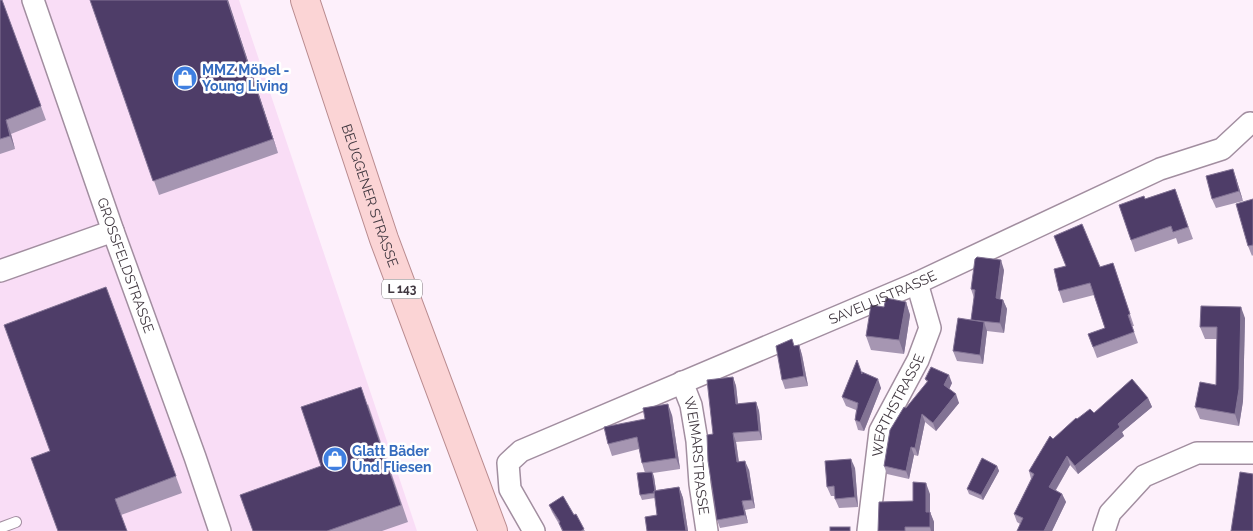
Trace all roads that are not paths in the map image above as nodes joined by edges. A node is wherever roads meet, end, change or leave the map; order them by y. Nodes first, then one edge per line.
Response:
1 (33, 0) edge
2 (305, 0) edge
3 (1250, 122) dead end
4 (113, 230) junction
5 (0, 271) edge
6 (917, 283) junction
7 (682, 382) junction
8 (1253, 453) edge
9 (16, 522) dead end
10 (0, 528) edge
11 (220, 531) edge
12 (493, 531) edge
13 (534, 531) edge
14 (707, 531) edge
15 (868, 531) edge
16 (1104, 531) edge

1 - 4 street, GROSSFELDSTRASSE
2 - 12 main road, BEUGGENER STRASSE / L 143
3 - 6 street, SAVELLISTRASSE
4 - 5 street
4 - 11 street, GROSSFELDSTRASSE
6 - 7 street, SAVELLISTRASSE
6 - 15 street, WERTHSTRASSE
7 - 13 street, SAVELLISTRASSE
7 - 14 street, WEIMARSTRASSE
8 - 16 street
9 - 10 lane

